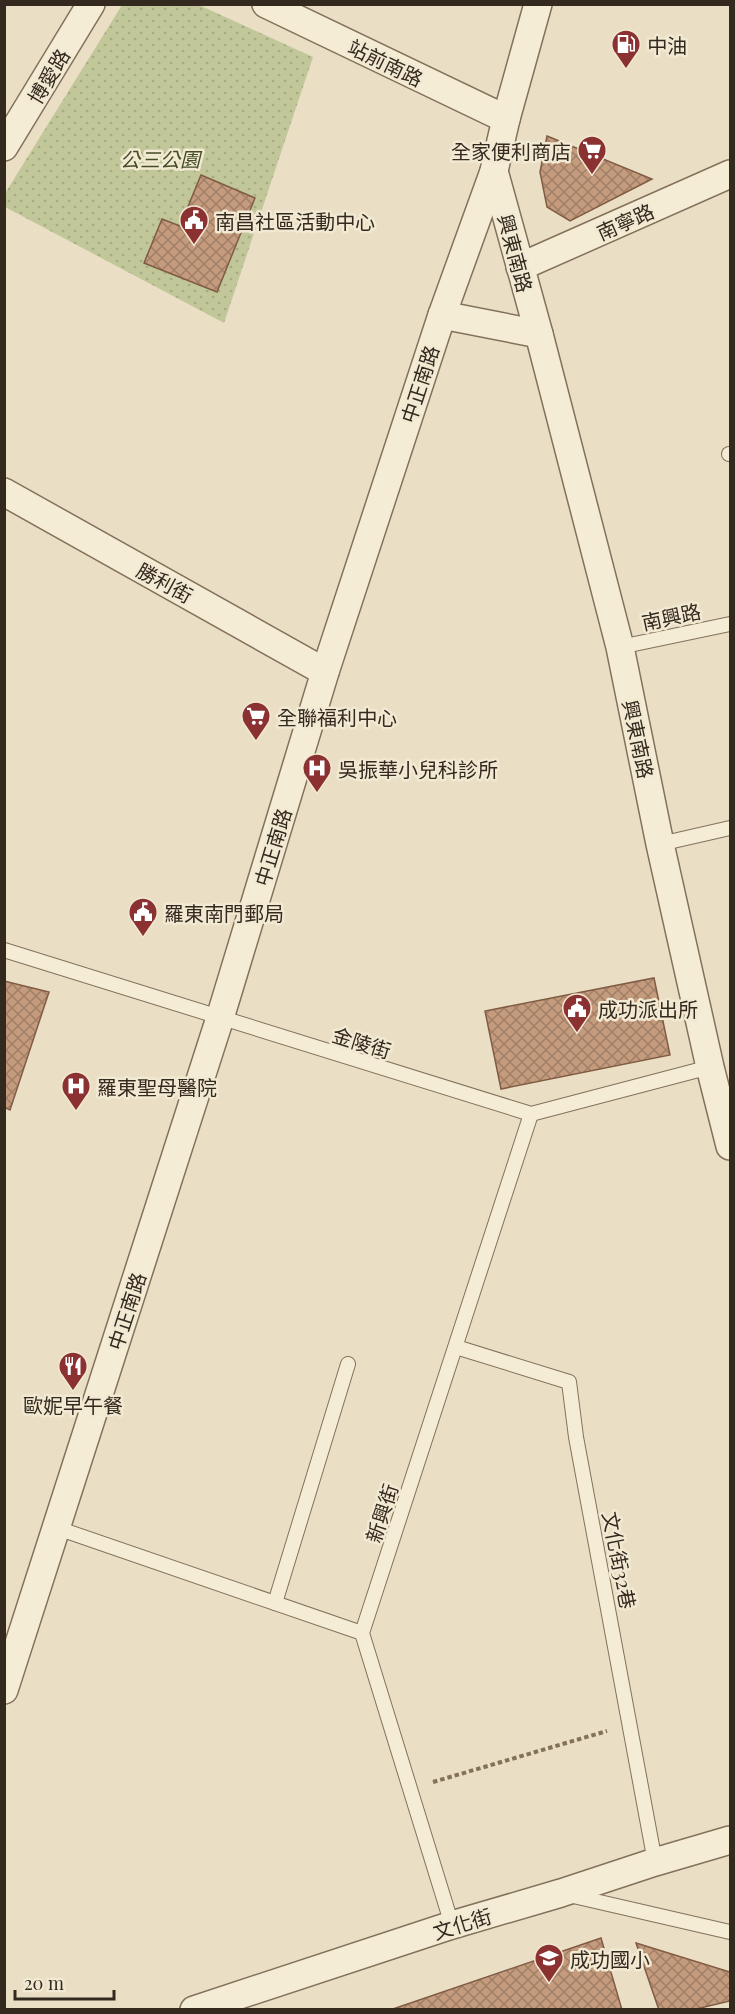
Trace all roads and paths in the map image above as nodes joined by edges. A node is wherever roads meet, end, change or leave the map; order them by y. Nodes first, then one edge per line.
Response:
1 (91, 4) edge
2 (266, 4) edge
3 (538, 4) edge
4 (506, 119) junction
5 (4, 147) edge
6 (494, 171) junction
7 (730, 174) edge
8 (520, 267) junction
9 (442, 315) junction
10 (539, 334) junction
11 (4, 492) edge
12 (730, 624) edge
13 (620, 647) junction
14 (325, 672) junction
15 (730, 828) edge
16 (660, 844) junction
17 (4, 950) edge
18 (220, 1018) junction
19 (710, 1067) junction
20 (531, 1114) junction
21 (730, 1146) edge
22 (456, 1347) junction
23 (348, 1364) dead end
24 (57, 1528) junction
25 (275, 1603) junction
26 (362, 1633) junction
27 (4, 1690) edge
28 (631, 1724) junction
29 (410, 1788) junction
30 (730, 1840) edge
31 (655, 1862) junction
32 (561, 1893) junction
33 (452, 1925) junction
34 (730, 1932) edge
35 (194, 2010) edge

1 - 5 street, 博愛路
2 - 4 street, 站前南路
3 - 4 street, 中正南路
4 - 6 street, 中正南路
6 - 8 street, 興東南路
6 - 9 street, 中正南路
7 - 8 street, 南寧路
8 - 10 street, 興東南路
9 - 10 street
9 - 14 street, 中正南路
10 - 13 street, 興東南路
11 - 14 street, 勝利街
12 - 13 lane, 南興路
13 - 16 street, 興東南路
14 - 18 street, 中正南路
15 - 16 lane
16 - 19 street, 興東南路
17 - 18 lane, 金陵街
18 - 20 lane, 金陵街
18 - 24 street, 中正南路
19 - 20 lane
19 - 21 street, 興東南路
20 - 22 lane, 新興街
22 - 26 lane, 新興街
22 - 28 lane, 文化街32巷
23 - 25 lane
24 - 25 lane
24 - 27 street, 中正南路
25 - 26 lane
26 - 29 lane
28 - 29 path
28 - 31 lane, 文化街32巷
29 - 33 lane
30 - 31 street, 文化街
31 - 32 street, 文化街
32 - 33 street, 文化街
32 - 34 lane
33 - 35 street, 文化街

